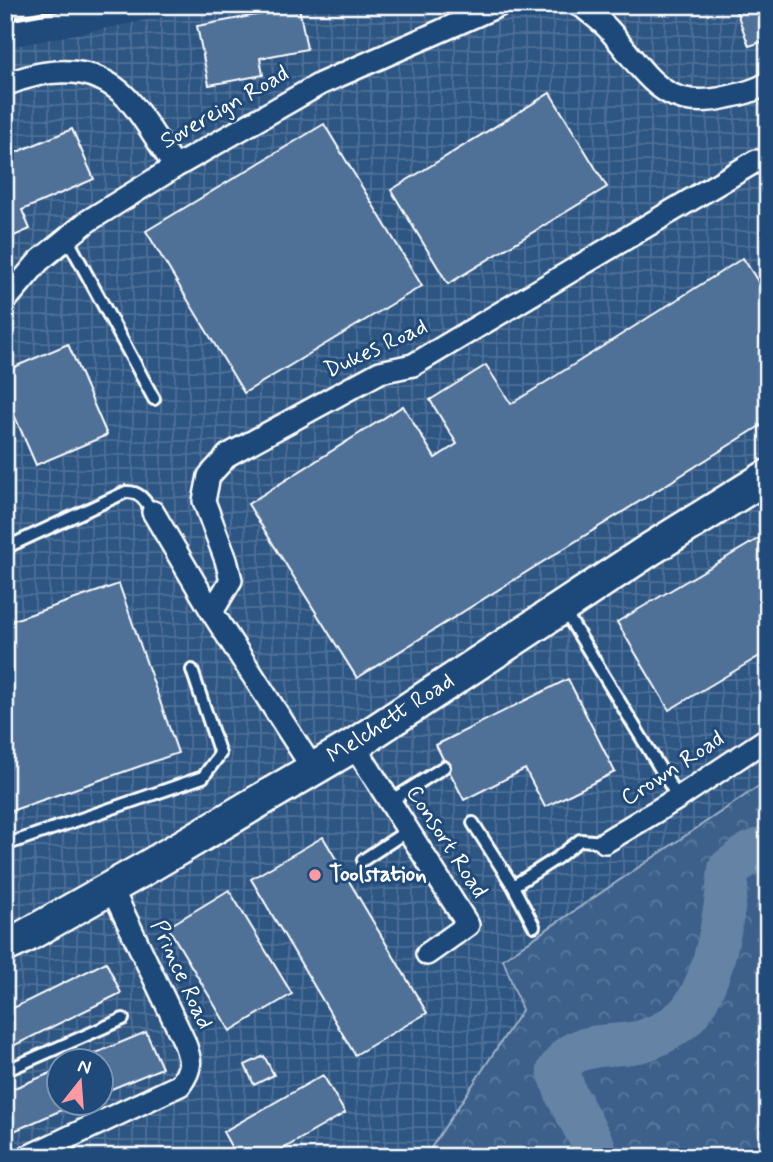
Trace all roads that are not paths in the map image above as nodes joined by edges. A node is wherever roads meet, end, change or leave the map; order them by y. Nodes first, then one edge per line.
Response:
1 (500, 5) edge
2 (578, 5) edge
3 (768, 83) edge
4 (5, 85) edge
5 (768, 163) edge
6 (175, 167) junction
7 (67, 238) junction
8 (5, 300) edge
9 (154, 399) dead end
10 (768, 476) edge
11 (153, 512) joint
12 (5, 548) edge
13 (563, 608) junction
14 (212, 612) junction
15 (192, 670) dead end
16 (768, 738) edge
17 (354, 745) junction
18 (444, 767) dead end
19 (313, 769) junction
20 (678, 798) junction
21 (389, 802) junction
22 (473, 823) dead end
23 (407, 831) junction
24 (606, 842) joint
25 (5, 845) edge
26 (363, 860) dead end
27 (111, 887) junction
28 (513, 887) junction
29 (534, 926) dead end
30 (5, 946) edge
31 (427, 954) dead end
32 (123, 1019) dead end
33 (5, 1071) edge
34 (27, 1157) edge

1 - 6 street, Sovereign Road
2 - 3 street
4 - 6 street
5 - 14 street, Dukes Road
6 - 7 street, Sovereign Road
7 - 8 street, Sovereign Road
7 - 9 lane
10 - 13 street, Melchett Road
11 - 12 lane
11 - 14 street
13 - 17 street, Melchett Road
13 - 20 lane
14 - 19 street
15 - 25 lane
16 - 20 street, Crown Road
17 - 19 street, Melchett Road
17 - 21 street, Consort Road
18 - 21 lane
19 - 27 street, Melchett Road
20 - 24 street, Crown Road
21 - 23 street, Consort Road
22 - 28 lane
23 - 26 lane
23 - 31 street, Consort Road
24 - 28 lane
27 - 30 street, Melchett Road
27 - 34 street, Prince Road
28 - 29 lane
32 - 33 lane

